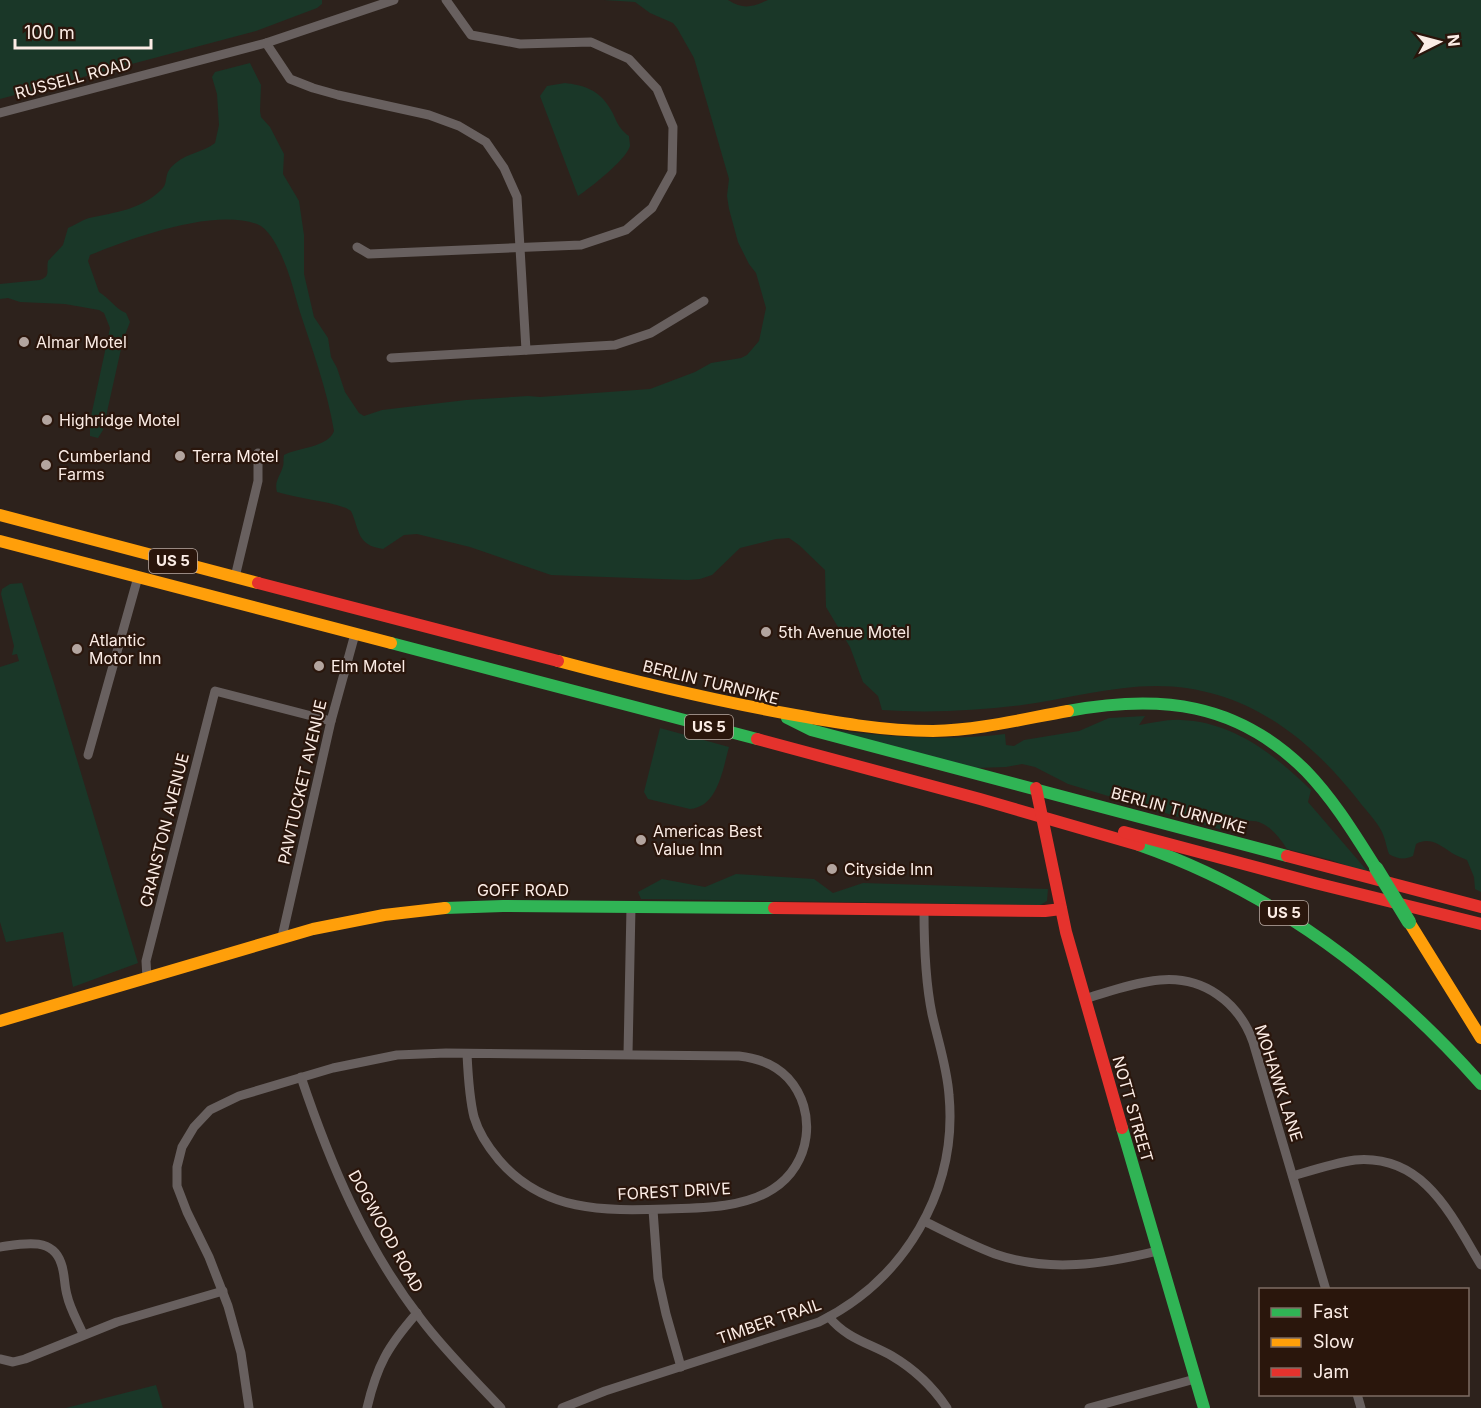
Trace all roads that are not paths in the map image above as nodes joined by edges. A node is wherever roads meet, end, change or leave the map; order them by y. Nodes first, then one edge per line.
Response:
1 (394, 0) edge
2 (446, 0) edge
3 (266, 43) junction
4 (0, 113) edge
5 (357, 247) dead end
6 (518, 247) junction
7 (704, 301) dead end
8 (526, 350) junction
9 (391, 358) dead end
10 (258, 453) dead end
11 (0, 515) edge
12 (0, 542) edge
13 (138, 577) junction
14 (235, 577) junction
15 (361, 610) junction
16 (355, 634) junction
17 (770, 710) junction
18 (331, 721) junction
19 (88, 755) dead end
20 (1036, 788) junction
21 (1041, 816) junction
22 (631, 907) junction
23 (1481, 907) edge
24 (1061, 909) junction
25 (924, 910) junction
26 (1481, 924) edge
27 (282, 937) junction
28 (147, 978) junction
29 (1084, 999) junction
30 (0, 1021) edge
31 (1481, 1038) edge
32 (467, 1053) junction
33 (628, 1054) junction
34 (301, 1077) junction
35 (1481, 1084) edge
36 (1293, 1176) junction
37 (653, 1210) junction
38 (924, 1221) junction
39 (0, 1247) edge
40 (1157, 1251) junction
41 (1481, 1265) edge
42 (1325, 1288) edge
43 (223, 1291) junction
44 (417, 1313) junction
45 (829, 1317) junction
46 (83, 1334) junction
47 (0, 1359) edge
48 (681, 1366) junction
49 (1195, 1379) junction
50 (249, 1408) edge
51 (367, 1408) edge
52 (501, 1408) edge
53 (562, 1408) edge
54 (947, 1408) edge
55 (1089, 1408) edge
56 (1204, 1408) edge

1 - 3 street, RUSSELL ROAD
2 - 6 street
3 - 4 street, RUSSELL ROAD
3 - 6 street
5 - 6 street
6 - 8 street
7 - 8 street
8 - 9 street
10 - 14 street
11 - 14 main road, BERLIN TURNPIKE / US 5
12 - 13 main road, US 5
13 - 16 main road, US 5
13 - 19 street
14 - 15 main road, BERLIN TURNPIKE / US 5
15 - 16 main road
15 - 17 main road, BERLIN TURNPIKE / US 5
16 - 18 street, PAWTUCKET AVENUE
16 - 21 main road, US 5
17 - 20 main road, BERLIN TURNPIKE
17 - 31 main road, US 5, bridge
18 - 27 street, PAWTUCKET AVENUE
18 - 28 street, CRANSTON AVENUE
20 - 21 main road, NOTT STREET
20 - 23 main road, BERLIN TURNPIKE
21 - 24 main road, NOTT STREET
21 - 26 main road
21 - 35 main road, US 5
22 - 25 main road, GOFF ROAD
22 - 27 main road, GOFF ROAD
22 - 33 street
24 - 25 main road, GOFF ROAD
24 - 29 main road, NOTT STREET
25 - 38 street, TIMBER TRAIL
27 - 28 main road, GOFF ROAD
28 - 30 main road, GOFF ROAD
29 - 36 street, MOHAWK LANE
29 - 40 main road, NOTT STREET
32 - 33 street, FOREST DRIVE
32 - 34 street, FOREST DRIVE
32 - 37 street, FOREST DRIVE
33 - 37 street, FOREST DRIVE
34 - 43 street, FOREST DRIVE
34 - 44 street, DOGWOOD ROAD
36 - 41 street
36 - 42 street, MOHAWK LANE
37 - 48 street
38 - 40 street
38 - 45 street, TIMBER TRAIL
39 - 46 street
40 - 49 main road, NOTT STREET
43 - 46 street
43 - 50 street, FOREST DRIVE
44 - 51 street
44 - 52 street, DOGWOOD ROAD
45 - 48 street, TIMBER TRAIL
45 - 54 street
46 - 47 street
48 - 53 street, TIMBER TRAIL
49 - 55 street
49 - 56 main road, NOTT STREET

